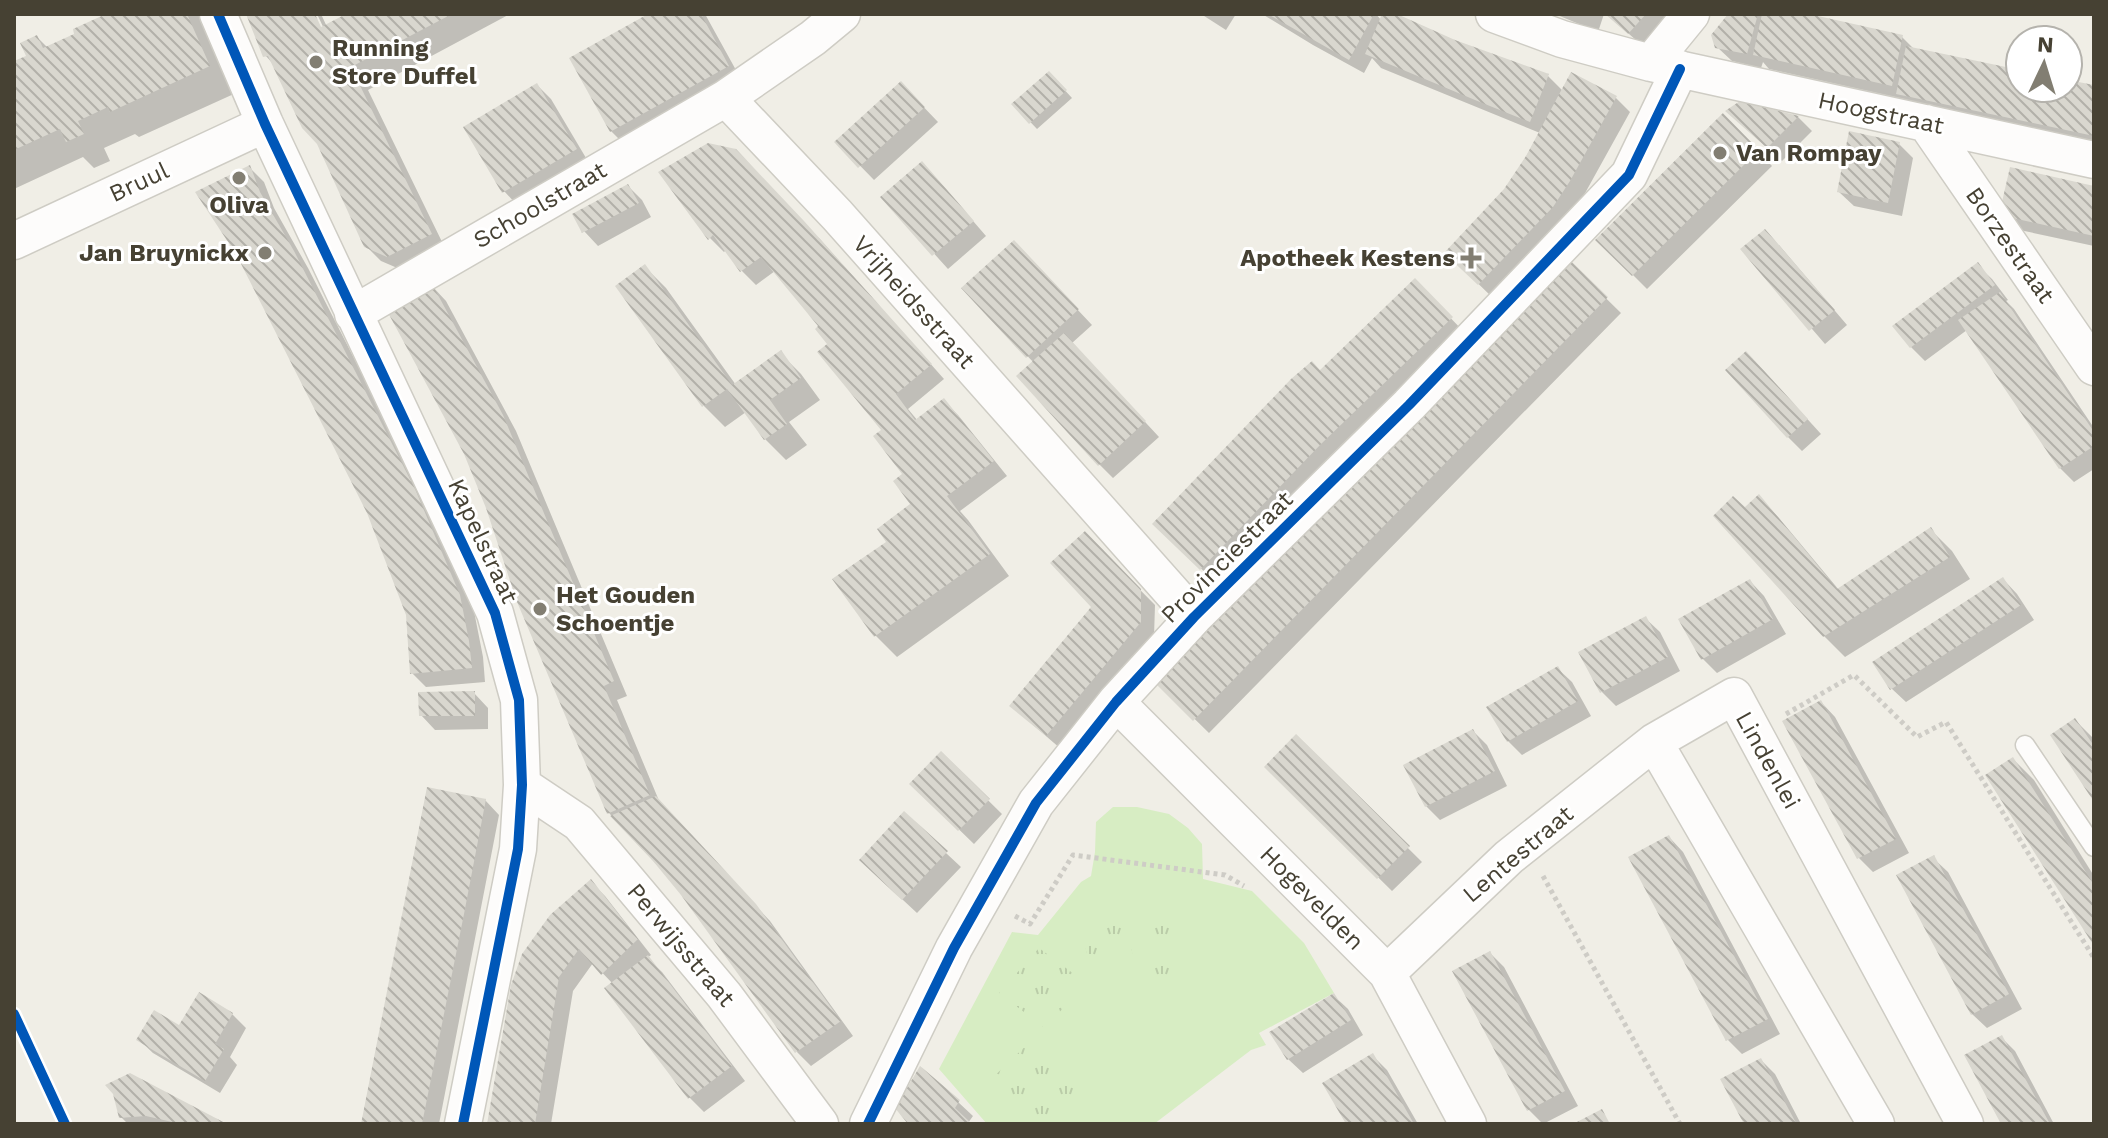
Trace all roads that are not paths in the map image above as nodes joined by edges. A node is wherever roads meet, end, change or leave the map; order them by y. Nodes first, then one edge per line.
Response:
1 (218, 14) edge
2 (842, 14) edge
3 (1494, 14) edge
4 (1691, 14) edge
5 (1666, 66) junction
6 (726, 98) junction
7 (1926, 123) junction
8 (265, 124) junction
9 (2094, 160) edge
10 (14, 241) edge
11 (353, 314) junction
12 (2094, 367) edge
13 (1194, 617) junction
14 (1116, 702) junction
15 (1654, 742) junction
16 (2025, 745) dead end
17 (522, 785) junction
18 (2094, 847) edge
19 (1387, 973) junction
20 (463, 1124) edge
21 (820, 1124) edge
22 (868, 1124) edge
23 (1468, 1124) edge
24 (1876, 1124) edge
25 (1965, 1124) edge

1 - 8 street, Kapelstraat
2 - 6 street
3 - 5 street, Hoogstraat
4 - 5 street, Provinciestraat
5 - 7 street, Hoogstraat
5 - 13 street, Provinciestraat
6 - 11 street, Schoolstraat
6 - 13 street, Vrijheidsstraat
7 - 9 street, Hoogstraat
7 - 12 street, Borzestraat
8 - 10 street, Bruul
8 - 11 street, Kapelstraat
11 - 17 street, Kapelstraat
13 - 14 street, Provinciestraat
14 - 19 street, Hogevelden
14 - 22 street, Provinciestraat
15 - 19 street, Lentestraat
15 - 24 street
15 - 25 street, Lindenlei
16 - 18 lane
17 - 20 street, Kapelstraat
17 - 21 street, Perwijsstraat
19 - 23 street, Hogevelden

